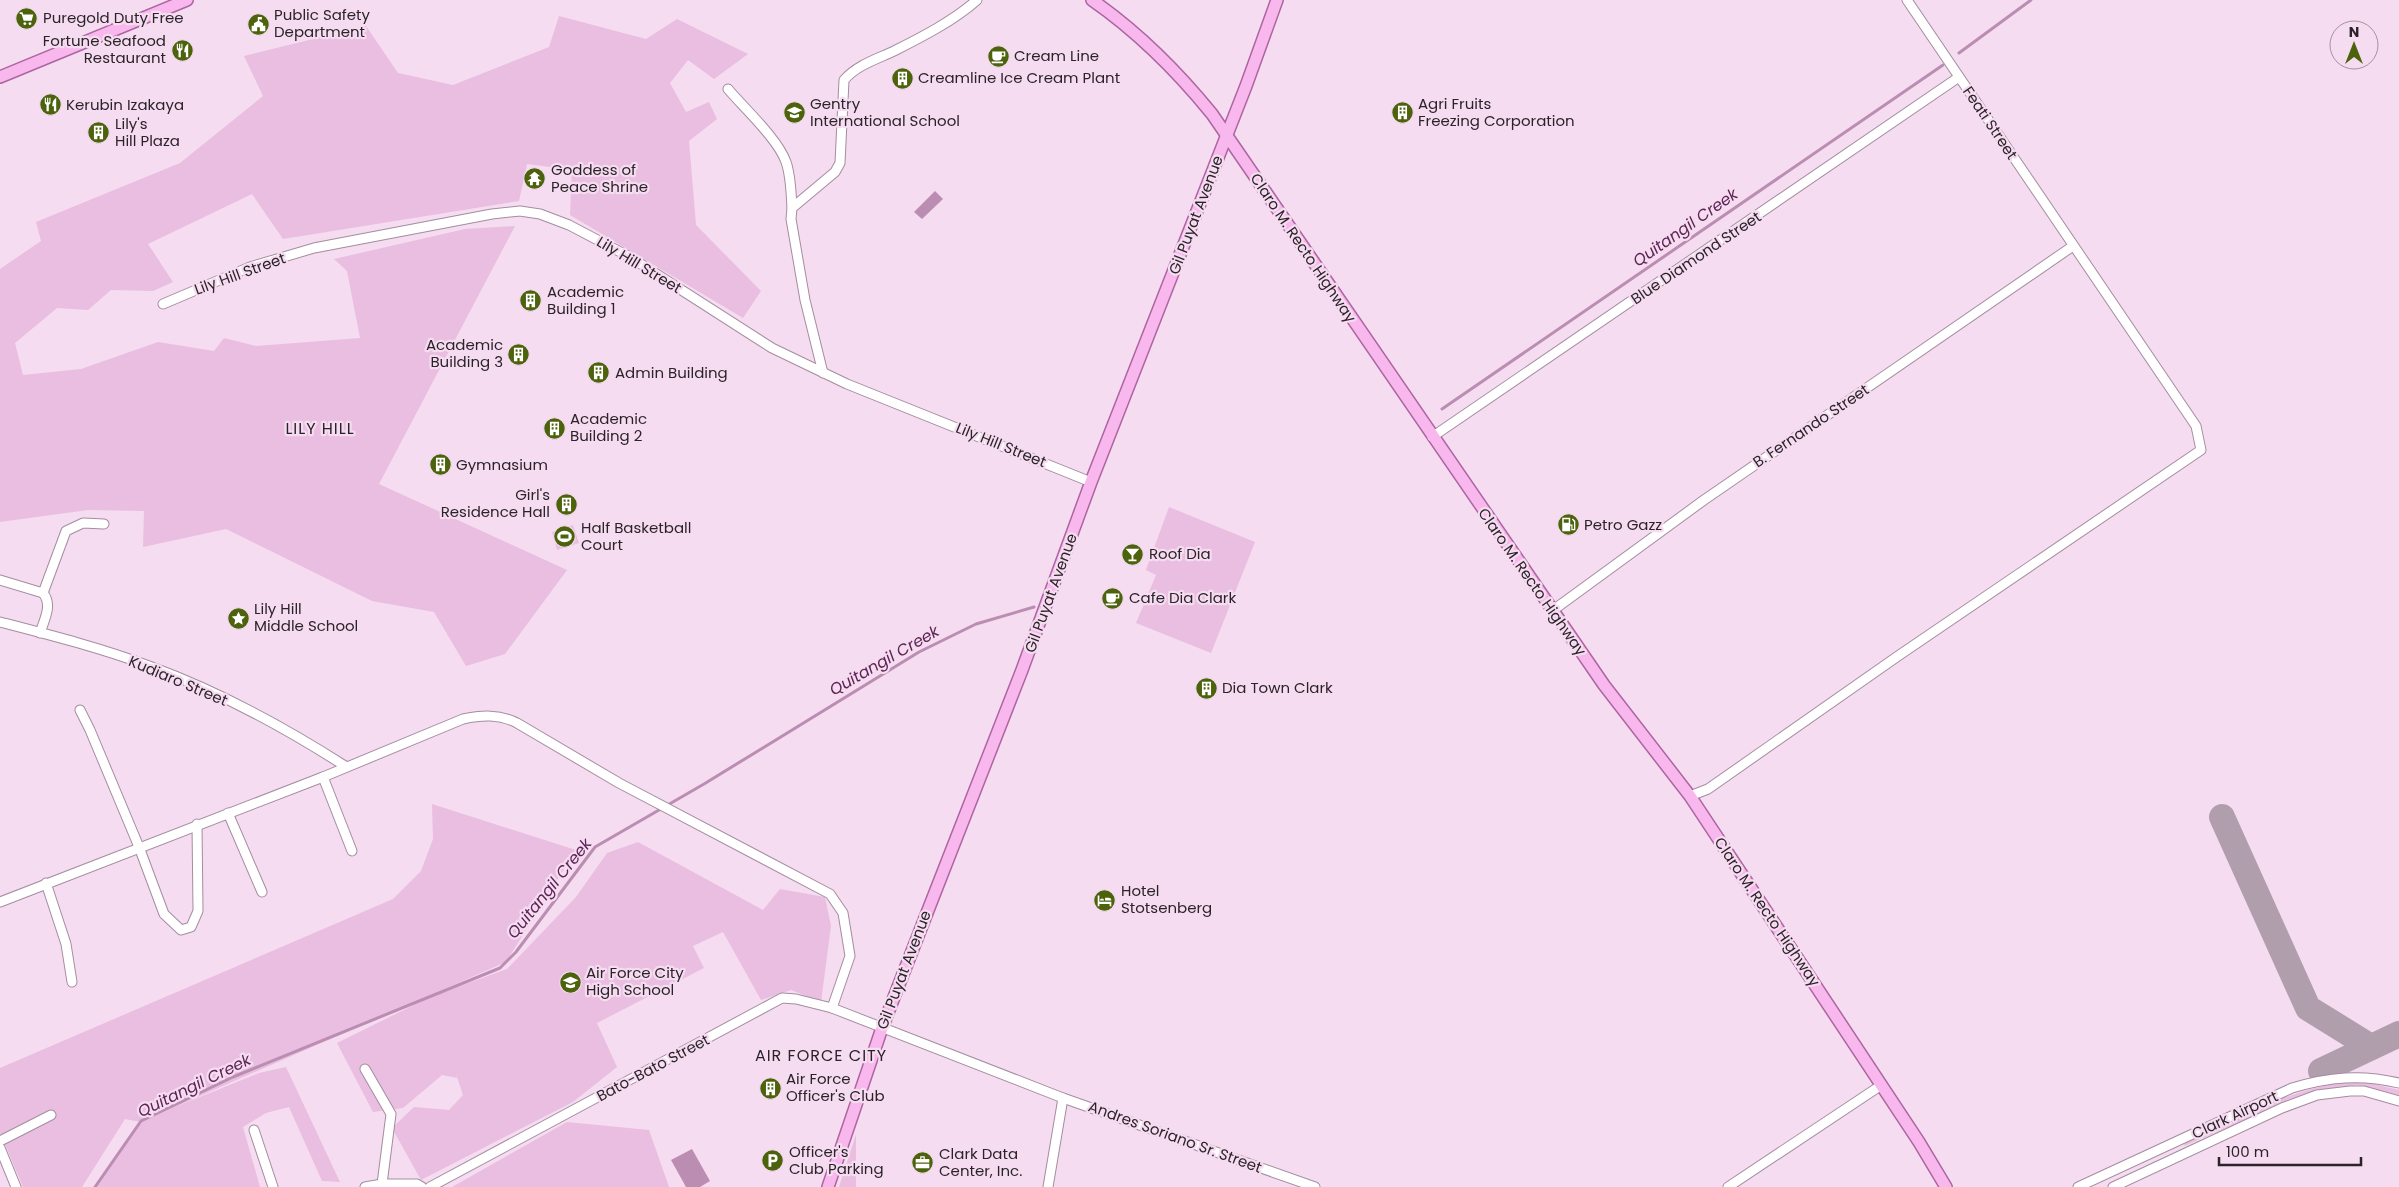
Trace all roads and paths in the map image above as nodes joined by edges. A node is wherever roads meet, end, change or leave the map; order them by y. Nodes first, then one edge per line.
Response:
1 (187, 0) edge
2 (977, 0) edge
3 (1092, 0) edge
4 (1277, 0) edge
5 (1907, 0) edge
6 (0, 77) edge
7 (1958, 77) junction
8 (728, 89) dead end
9 (1226, 134) junction
10 (792, 208) junction
11 (2073, 246) junction
12 (163, 304) dead end
13 (823, 373) junction
14 (1432, 437) junction
15 (1092, 482) junction
16 (104, 524) dead end
17 (0, 580) edge
18 (44, 593) junction
19 (1552, 611) junction
20 (0, 622) edge
21 (40, 633) junction
22 (80, 710) dead end
23 (346, 766) junction
24 (323, 776) junction
25 (1690, 796) junction
26 (228, 813) junction
27 (197, 824) junction
28 (139, 847) junction
29 (352, 851) dead end
30 (46, 883) junction
31 (262, 892) dead end
32 (0, 902) edge
33 (72, 982) dead end
34 (832, 1008) junction
35 (882, 1028) junction
36 (365, 1069) dead end
37 (2399, 1083) edge
38 (1880, 1086) junction
39 (1063, 1098) junction
40 (2399, 1101) edge
41 (51, 1115) dead end
42 (254, 1130) dead end
43 (0, 1141) edge
44 (2175, 1143) junction
45 (0, 1148) edge
46 (2181, 1156) junction
47 (382, 1184) junction
48 (16, 1187) edge
49 (273, 1187) edge
50 (365, 1187) edge
51 (422, 1187) edge
52 (430, 1187) edge
53 (828, 1187) edge
54 (1048, 1187) edge
55 (1315, 1187) edge
56 (1728, 1187) edge
57 (1946, 1187) edge
58 (2078, 1187) edge
59 (2113, 1187) edge

1 - 6 main road
2 - 10 street
3 - 9 main road, Claro M. Recto Highway
4 - 9 main road, Gil Puyat Avenue
5 - 7 street, Feati Street
7 - 11 street, Feati Street
7 - 14 street, Blue Diamond Street
8 - 10 street
9 - 14 main road, Claro M. Recto Highway
9 - 15 main road, Gil Puyat Avenue
10 - 13 street
11 - 19 street, B. Fernando Street
11 - 25 street, Feati Street
12 - 13 street, Lily Hill Street
13 - 15 street, Lily Hill Street
14 - 19 main road, Claro M. Recto Highway
15 - 35 main road, Gil Puyat Avenue
16 - 18 street
17 - 18 street
18 - 21 street
19 - 25 main road, Claro M. Recto Highway
20 - 21 street, Kudiaro Street
21 - 23 street, Kudiaro Street
22 - 28 street
23 - 24 street
23 - 34 street
24 - 26 street
24 - 29 street
25 - 38 main road, Claro M. Recto Highway
26 - 27 street
26 - 31 street
27 - 28 street
27 - 28 street
28 - 30 street
30 - 32 street
30 - 33 street
34 - 35 street, Bato-Bato Street
34 - 52 street, Bato-Bato Street
35 - 39 street, Andres Soriano Sr. Street
35 - 53 main road, Gil Puyat Avenue
36 - 47 street
37 - 44 street, Clark Airport
38 - 56 street
38 - 57 main road, Claro M. Recto Highway
39 - 54 street
39 - 55 street, Andres Soriano Sr. Street
40 - 46 street, Clark Airport
41 - 43 street
42 - 49 street
44 - 46 street
44 - 58 street, Clark Airport
45 - 48 street
46 - 59 street, Clark Airport
47 - 50 street
47 - 51 street

